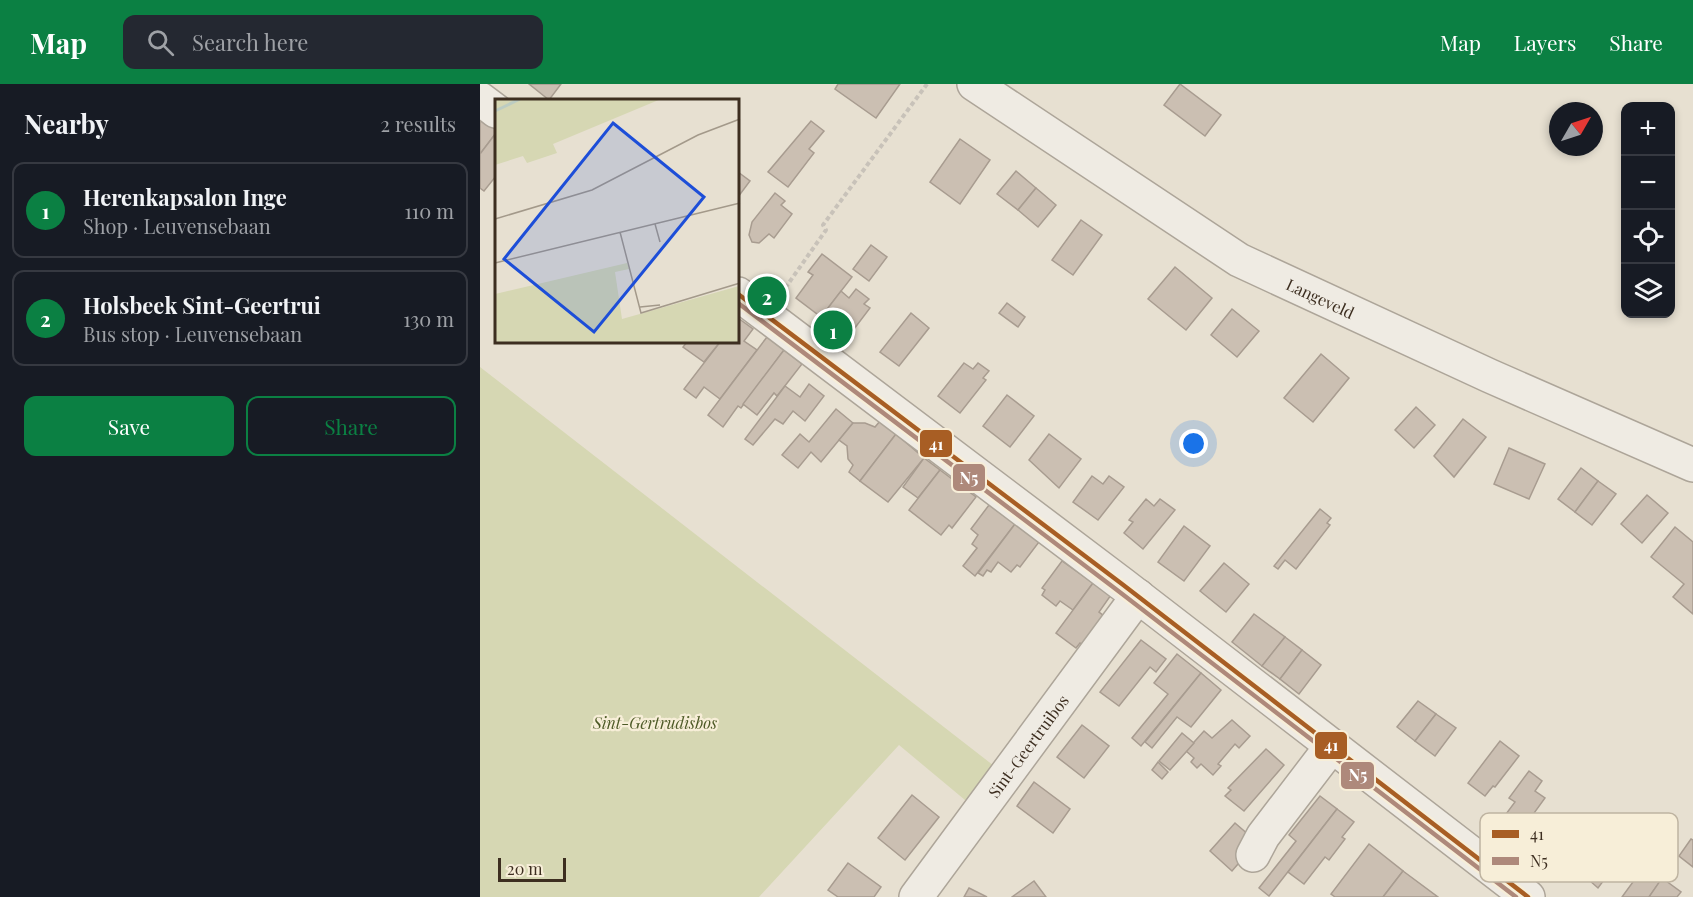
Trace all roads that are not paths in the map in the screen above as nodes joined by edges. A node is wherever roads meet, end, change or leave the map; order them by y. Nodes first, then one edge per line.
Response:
1 (974, 84) edge
2 (480, 99) edge
3 (495, 110) edge
4 (740, 296) edge
5 (1693, 465) edge
6 (1138, 596) junction
7 (1331, 747) junction
8 (1253, 855) dead end
9 (1480, 860) edge
10 (1508, 882) edge
11 (916, 897) edge
12 (1528, 897) edge

1 - 5 street, Langeveld
2 - 3 street
4 - 6 street
6 - 7 street
6 - 11 street, Sint-Geertruibos
7 - 8 street
7 - 9 street
10 - 12 street

